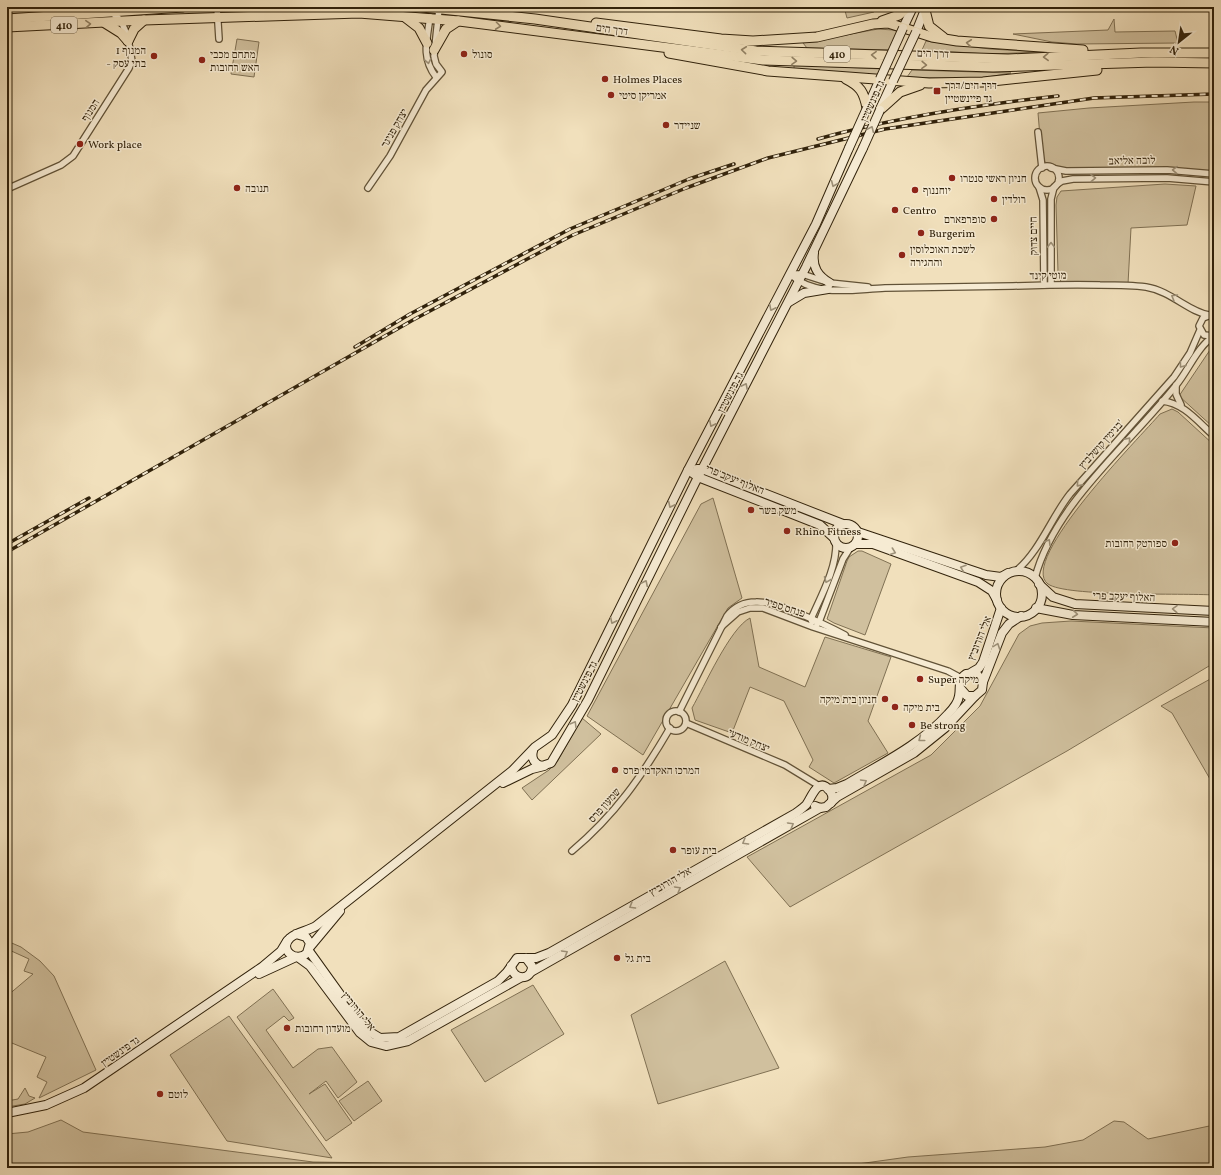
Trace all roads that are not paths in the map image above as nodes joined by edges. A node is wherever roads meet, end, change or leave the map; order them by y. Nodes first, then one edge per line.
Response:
1 (183, 7) edge
2 (217, 7) edge
3 (457, 7) edge
4 (908, 7) edge
5 (913, 7) edge
6 (127, 8) edge
7 (433, 8) edge
8 (926, 8) edge
9 (110, 10) edge
10 (469, 12) junction
11 (401, 16) junction
12 (9, 18) edge
13 (218, 18) junction
14 (434, 19) junction
15 (535, 19) junction
16 (142, 20) junction
17 (459, 21) junction
18 (121, 22) junction
19 (105, 23) junction
20 (873, 24) junction
21 (7, 28) edge
22 (903, 28) junction
23 (916, 32) junction
24 (219, 39) dead end
25 (948, 40) junction
26 (616, 41) junction
27 (128, 42) junction
28 (427, 43) junction
29 (434, 50) junction
30 (1141, 53) junction
31 (1214, 53) edge
32 (1154, 62) junction
33 (1214, 63) edge
34 (436, 77) junction
35 (840, 77) junction
36 (880, 80) junction
37 (893, 81) junction
38 (929, 83) junction
39 (867, 108) junction
40 (880, 110) junction
41 (1038, 132) dead end
42 (1042, 168) junction
43 (1051, 168) junction
44 (1214, 174) edge
45 (1214, 182) edge
46 (7, 183) edge
47 (18, 183) junction
48 (1055, 186) junction
49 (1039, 187) junction
50 (368, 188) dead end
51 (7, 189) edge
52 (815, 248) junction
53 (790, 274) junction
54 (800, 278) junction
55 (1044, 284) junction
56 (1051, 284) junction
57 (829, 286) junction
58 (786, 305) junction
59 (1212, 315) edge
60 (1200, 330) junction
61 (1214, 336) edge
62 (1177, 384) junction
63 (1162, 401) junction
64 (1184, 409) junction
65 (1214, 436) edge
66 (708, 458) junction
67 (702, 469) junction
68 (688, 470) junction
69 (698, 477) junction
70 (720, 477) junction
71 (720, 486) junction
72 (686, 502) junction
73 (843, 524) junction
74 (858, 532) junction
75 (835, 540) junction
76 (853, 546) junction
77 (1012, 572) junction
78 (1037, 581) junction
79 (997, 600) junction
80 (1001, 608) junction
81 (1036, 608) junction
82 (1214, 611) edge
83 (1021, 616) junction
84 (811, 619) junction
85 (819, 622) junction
86 (1214, 622) edge
87 (721, 627) junction
88 (813, 627) junction
89 (861, 643) junction
90 (972, 672) junction
91 (961, 678) junction
92 (983, 682) junction
93 (960, 688) junction
94 (975, 696) junction
95 (680, 712) junction
96 (686, 723) junction
97 (670, 728) junction
98 (540, 744) junction
99 (533, 751) junction
100 (554, 757) junction
101 (546, 766) junction
102 (803, 776) junction
103 (825, 788) junction
104 (485, 793) junction
105 (811, 795) junction
106 (831, 803) junction
107 (820, 808) junction
108 (572, 851) dead end
109 (348, 901) junction
110 (296, 934) junction
111 (288, 941) junction
112 (309, 949) junction
113 (297, 958) junction
114 (526, 958) junction
115 (511, 966) junction
116 (531, 972) junction
117 (520, 978) junction
118 (235, 986) junction
119 (7, 1113) edge

1 - 6 main road, 410
2 - 13 street
3 - 10 main road
4 - 20 main road
5 - 22 street, גד פינשטיין
6 - 9 main road, 410
6 - 16 street
7 - 10 main road, דרך הים / 410
7 - 14 street, יצחק פניגר
8 - 23 street, גד פינשטיין
8 - 25 main road
9 - 12 main road, 410
9 - 18 street, המנוף
10 - 15 main road, דרך הים / 410
11 - 13 main road, דרך הים / 410
11 - 14 main road, דרך הים / 410
11 - 28 main road
13 - 16 main road, דרך הים / 410
13 - 24 street
14 - 17 main road, דרך הים / 410
14 - 28 street, יצחק פניגר
14 - 29 street, יצחק פניגר
15 - 20 main road
30 -> 15 main road, דרך הים / 410
16 - 18 main road, דרך הים / 410
16 - 27 main road
17 -> 26 main road, דרך הים / 410
17 - 29 main road
18 - 19 main road, דרך הים / 410
18 - 27 street, המנוף
21 -> 19 main road, דרך הים / 410
19 - 27 main road
20 - 22 main road
22 - 23 main road
22 - 36 street, גד פינשטיין, bridge
23 - 25 main road
23 - 37 street, גד פינשטיין, bridge
30 -> 25 main road
26 -> 32 main road, דרך הים / 410
26 - 35 main road
27 - 47 street, המנוף
28 -> 34 street, יצחק פניגר
29 - 34 street, יצחק פניגר
30 - 31 main road, דרך הים / 410
32 - 33 main road, דרך הים / 410
32 - 38 main road
34 - 50 street, יצחק פניגר
35 - 36 main road
35 - 39 main road
36 - 37 main road
36 - 39 street, גד פינשטיין
37 - 38 main road
37 - 40 street, גד פינשטיין
38 - 40 main road
39 -> 53 street, גד פינשטיין, bridge
52 -> 40 street, גד פינשטיין, bridge
41 - 42 street
42 - 43 street
42 - 49 street
44 -> 43 street, לובה אליאב
43 - 48 street
48 -> 45 street, לובה אליאב
46 - 47 street
47 - 51 street, המנוף
48 - 49 street
56 -> 48 street, חיים צדוק
49 - 55 street, חיים צדוק
52 - 54 street, גד פינשטיין
52 - 57 street
53 - 54 street, מוטי קינד
53 -> 68 street, גד פינשטיין
54 - 57 street, מוטי קינד
54 - 58 street, גד פינשטיין
55 - 56 street, מוטי קינד
55 - 57 street, מוטי קינד
59 -> 56 street, מוטי קינד
57 - 58 street
66 -> 58 street, גד פינשטיין
59 - 60 street, בנימין קושלביץ'
60 - 61 street
60 -> 77 street, בנימין קושלביץ'
61 - 62 street, בנימין קושלביץ'
62 - 63 street, בנימין קושלביץ'
62 - 64 street
63 - 64 street
78 -> 63 street, בנימין קושלביץ'
64 - 65 street
66 - 67 street, גד פינשטיין
66 - 70 street
67 - 68 street, האלוף יעקב פרי
67 - 69 street, גד פינשטיין
67 - 70 street, האלוף יעקב פרי
68 - 69 street, האלוף יעקב פרי
68 -> 98 street, גד פינשטיין
69 - 71 street, האלוף יעקב פרי
69 - 72 street, גד פינשטיין
70 - 73 street, האלוף יעקב פרי
71 - 72 street
71 - 75 street, האלוף יעקב פרי
100 -> 72 street, גד פינשטיין
73 - 74 street
73 - 75 street
74 - 76 street
77 -> 74 street
75 - 76 street
75 -> 84 street
76 -> 79 street
76 - 85 street
77 - 78 street
77 - 79 street
78 - 81 street
82 -> 78 street, האלוף יעקב פרי
79 - 80 street
80 - 83 street
80 - 90 street, אלי הורוביץ
81 - 83 street
81 -> 86 street, האלוף יעקב פרי
92 -> 83 street, אלי הורוביץ
84 - 85 street, פנחס ספיר
84 - 87 street, פנחס ספיר
84 - 88 street
85 - 88 street
85 - 89 street, פנחס ספיר
87 - 88 street, פנחס ספיר
87 - 95 street
88 - 89 street, פנחס ספיר
89 - 91 street, פנחס ספיר
90 - 91 street
90 - 92 street
91 - 93 street
92 - 94 street
93 - 94 street
93 -> 103 street
106 -> 94 street
95 - 96 street
95 - 97 street
96 - 97 street
96 - 102 street, יצחק מודעי
97 - 108 street, שמעון פרס
98 - 99 street
98 - 100 street
99 - 101 street
99 - 104 street
100 - 101 street
101 - 104 street
102 - 103 street, יצחק מודעי
102 - 105 street
103 - 105 street
103 - 106 street
104 - 109 street
105 - 107 street
105 -> 114 street, אלי הורוביץ
106 - 107 street
116 -> 107 street, אלי הורוביץ
109 - 110 street
109 - 112 street
110 - 111 street
110 - 112 street
111 - 113 street
111 - 118 street, גד פינשטיין
112 - 113 street
112 - 115 street, אלי הורוביץ
113 - 117 street, אלי הורוביץ
113 - 118 street, גד פינשטיין
114 - 115 street
114 - 116 street
115 - 117 street
116 - 117 street
118 - 119 street, גד פינשטיין

